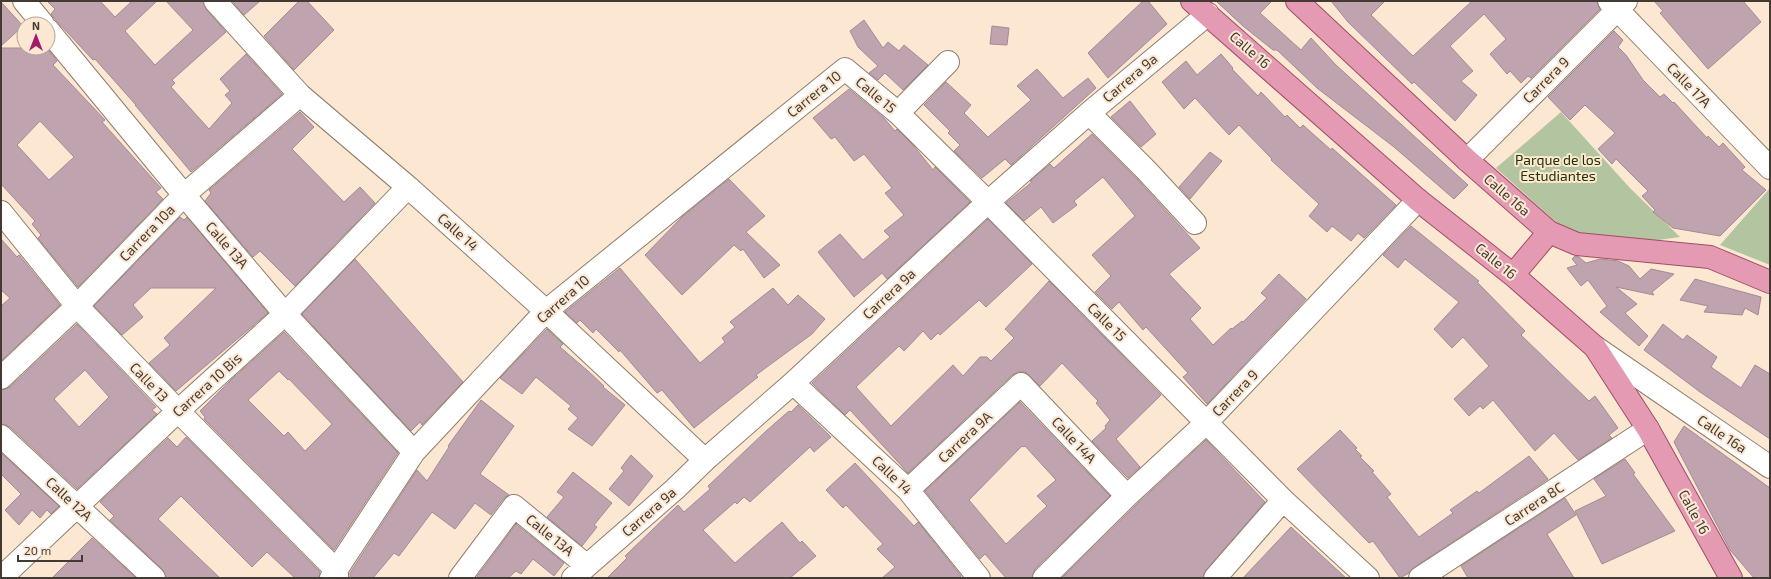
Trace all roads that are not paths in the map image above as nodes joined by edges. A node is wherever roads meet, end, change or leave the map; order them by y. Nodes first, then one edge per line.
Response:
1 (24, 1) edge
2 (215, 1) edge
3 (1297, 1) edge
4 (1617, 4) edge
5 (1200, 7) edge
6 (36, 16) edge
7 (56, 40) edge
8 (948, 62) dead end
9 (845, 69) joint
10 (300, 95) junction
11 (898, 113) junction
12 (1089, 113) junction
13 (1467, 160) junction
14 (1770, 168) edge
15 (408, 187) junction
16 (184, 196) junction
17 (1418, 200) junction
18 (988, 202) junction
19 (1, 212) edge
20 (1195, 223) dead end
21 (1549, 232) junction
22 (1514, 275) junction
23 (1770, 282) edge
24 (77, 306) junction
25 (546, 311) junction
26 (286, 314) junction
27 (1595, 347) junction
28 (1, 378) edge
29 (793, 383) junction
30 (1021, 384) joint
31 (178, 411) junction
32 (1206, 423) junction
33 (1648, 429) junction
34 (1, 436) edge
35 (414, 452) junction
36 (705, 460) junction
37 (1770, 467) edge
38 (908, 490) junction
39 (1127, 496) junction
40 (1283, 500) junction
41 (77, 506) junction
42 (580, 572) edge
43 (335, 576) edge
44 (1, 578) edge
45 (154, 578) edge
46 (460, 578) edge
47 (979, 578) edge
48 (1044, 578) edge
49 (1215, 578) edge
50 (1368, 578) edge
51 (1420, 578) edge
52 (1732, 578) edge

1 - 6 street
2 - 10 street, Calle 14
3 - 13 main road, Calle 16a
4 - 13 street, Carrera 9
4 - 14 street, Calle 17A
5 - 12 street, Carrera 9a
5 - 17 main road, Calle 16
7 - 16 street, Calle 13A
8 - 11 street
9 - 11 street, Calle 15
9 - 25 street, Carrera 10
10 - 15 street, Calle 14
10 - 16 street, Carrera 10a
11 - 18 street, Calle 15
12 - 18 street, Carrera 9a
12 - 20 street
13 - 21 main road, Calle 16a
15 - 25 street, Calle 14
15 - 26 street, Carrera 10 Bis
16 - 24 street, Carrera 10a
16 - 26 street, Calle 13A
17 - 22 main road, Calle 16
17 - 32 street, Carrera 9
18 - 29 street, Carrera 9a
18 - 32 street, Calle 15
19 - 24 street, Calle 13
21 - 22 main road
21 - 23 main road, Calle 16a
22 - 27 main road, Calle 16
24 - 28 street, Carrera 10a
24 - 31 street, Calle 13
25 - 35 street, Carrera 10
25 - 36 street, Calle 14
26 - 31 street, Carrera 10 Bis
26 - 35 street, Calle 13A
27 - 33 main road, Calle 16
27 - 37 street, Calle 16a
29 - 36 street, Carrera 9a
29 - 38 street, Calle 14
30 - 38 street, Carrera 9A
30 - 39 street, Calle 14A
31 - 41 street, Carrera 10 Bis
31 - 43 street, Calle 13
32 - 39 street, Carrera 9
32 - 40 street, Calle 15
33 - 51 street, Carrera 8C
33 - 52 main road, Calle 16
34 - 41 street, Calle 12A
35 - 43 street, Carrera 10
36 - 42 street, Carrera 9a
38 - 47 street, Calle 14
39 - 48 street, Carrera 9
40 - 49 street
40 - 50 street, Calle 15
41 - 44 street, Carrera 10 Bis
41 - 45 street, Calle 12A
42 - 46 street, Calle 13A

